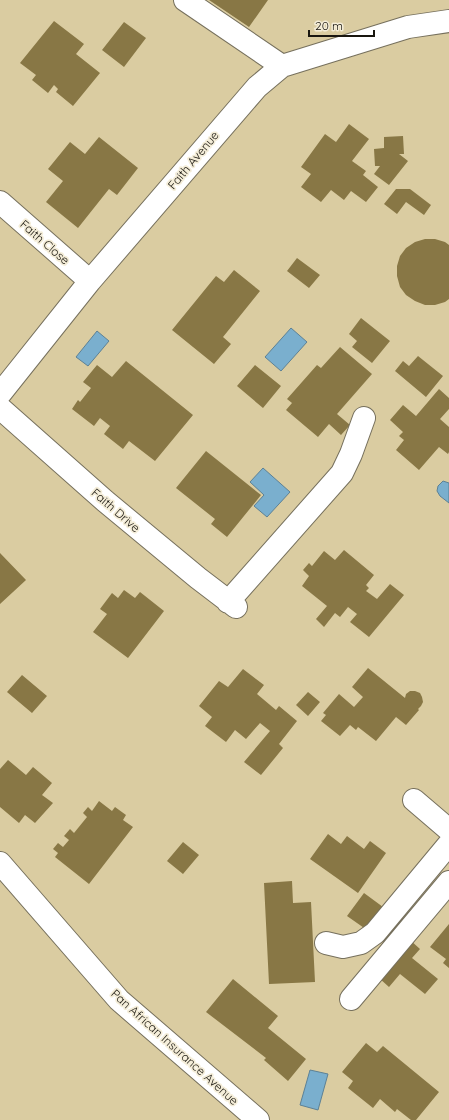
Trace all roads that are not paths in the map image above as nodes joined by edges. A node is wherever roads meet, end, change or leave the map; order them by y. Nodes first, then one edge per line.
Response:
1 (185, 0) edge
2 (449, 21) edge
3 (282, 66) junction
4 (0, 202) edge
5 (90, 281) junction
6 (0, 394) edge
7 (0, 408) edge
8 (364, 418) dead end
9 (414, 800) dead end
10 (449, 830) edge
11 (449, 844) edge
12 (0, 863) edge
13 (449, 882) edge
14 (326, 943) dead end
15 (351, 999) dead end
16 (258, 1120) edge

1 - 3 street
2 - 3 street, Faith Avenue
3 - 5 street, Faith Avenue
4 - 5 street, Faith Close
5 - 6 street, Faith Avenue
7 - 8 street, Faith Drive
9 - 10 street
11 - 14 street
12 - 16 street, Pan African Insurance Avenue
13 - 15 street

